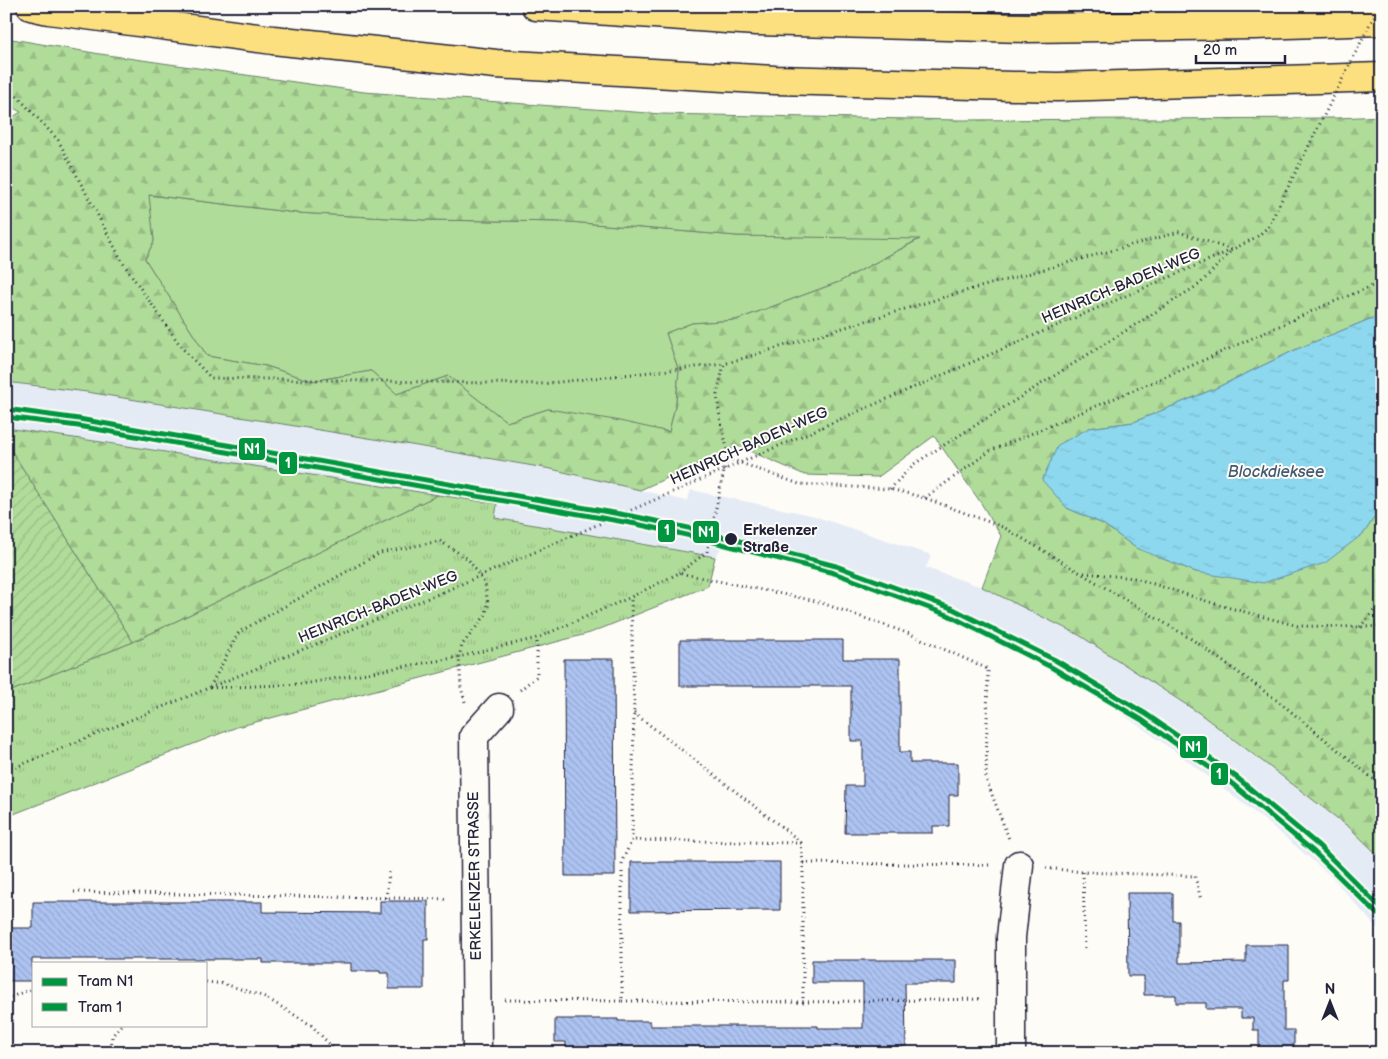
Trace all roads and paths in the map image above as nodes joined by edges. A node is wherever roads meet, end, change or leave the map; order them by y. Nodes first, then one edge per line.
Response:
1 (31, 6) edge
2 (536, 6) edge
3 (1379, 6) edge
4 (1382, 20) edge
5 (1382, 76) edge
6 (17, 96) dead end
7 (1232, 250) junction
8 (1382, 282) edge
9 (724, 364) junction
10 (727, 458) junction
11 (890, 489) junction
12 (925, 498) junction
13 (1081, 572) junction
14 (679, 573) junction
15 (632, 597) junction
16 (1382, 601) edge
17 (1382, 626) edge
18 (1360, 628) junction
19 (537, 638) junction
20 (459, 657) junction
21 (210, 688) junction
22 (499, 708) joint
23 (634, 713) junction
24 (474, 736) junction
25 (6, 771) edge
26 (1382, 786) edge
27 (632, 840) junction
28 (801, 843) junction
29 (803, 863) junction
30 (622, 864) dead end
31 (1019, 866) junction
32 (389, 872) dead end
33 (622, 872) dead end
34 (1083, 872) junction
35 (74, 892) dead end
36 (386, 898) junction
37 (475, 900) junction
38 (1201, 900) dead end
39 (1085, 951) dead end
40 (208, 982) edge
41 (32, 989) edge
42 (6, 999) edge
43 (476, 999) junction
44 (1011, 999) junction
45 (622, 1001) junction
46 (803, 1002) junction
47 (120, 1026) edge
48 (111, 1053) edge
49 (338, 1053) edge
50 (477, 1053) edge
51 (1011, 1053) edge

1 - 5 highway
2 - 4 highway
3 - 7 path, HEINRICH-BADEN-WEG, bridge
6 - 9 path
7 - 9 path
7 - 11 path
7 - 21 path, HEINRICH-BADEN-WEG, bridge
8 - 12 path
9 - 10 path
10 - 11 path
10 - 14 path
11 - 12 path
12 - 13 path
13 - 18 path
13 - 26 path
14 - 15 path
14 - 31 path
15 - 19 path
15 - 23 path
16 - 18 path
17 - 18 path
19 - 20 path
19 - 22 path
20 - 21 path
20 - 21 path
20 - 24 path
21 - 25 path, HEINRICH-BADEN-WEG
22 - 24 street
23 - 27 path
23 - 28 path
24 - 37 street, ERKELENZER STRASSE
27 - 28 path
27 - 30 path
28 - 29 path
29 - 31 path
29 - 46 path
31 - 34 path
31 - 44 street
32 - 36 path
33 - 45 path
34 - 38 path
34 - 39 path
35 - 36 path
36 - 37 path
37 - 43 street, ERKELENZER STRASSE
40 - 49 path
41 - 42 path
43 - 45 path
43 - 50 street, ERKELENZER STRASSE
44 - 46 path
44 - 51 street
45 - 46 path
47 - 48 path

